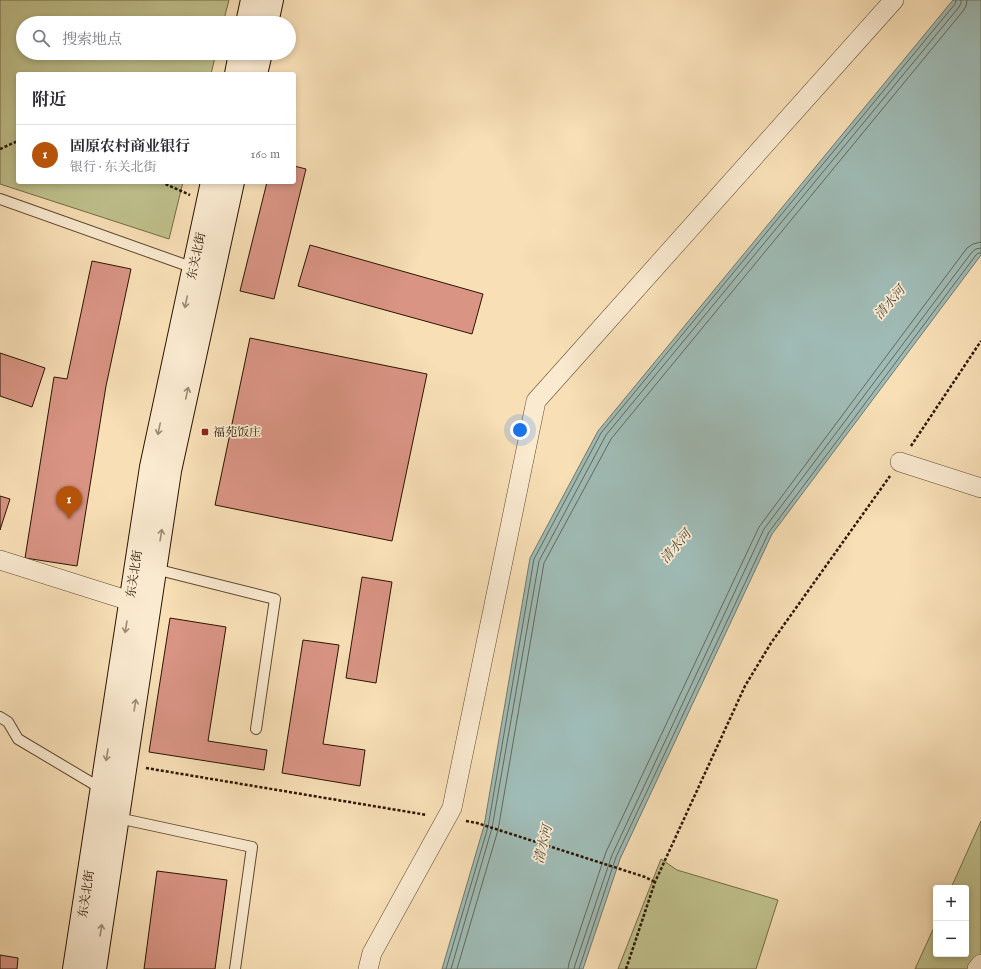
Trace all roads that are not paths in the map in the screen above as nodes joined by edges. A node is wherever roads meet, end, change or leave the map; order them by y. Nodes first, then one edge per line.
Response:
1 (252, 0) edge
2 (272, 0) edge
3 (894, 0) edge
4 (249, 16) edge
5 (269, 16) edge
6 (239, 60) edge
7 (259, 60) edge
8 (236, 72) edge
9 (256, 72) edge
10 (212, 184) edge
11 (233, 184) edge
12 (0, 199) edge
13 (194, 268) junction
14 (900, 462) road end
15 (981, 488) edge
16 (0, 560) edge
17 (155, 569) junction
18 (130, 601) junction
19 (0, 717) edge
20 (256, 729) dead end
21 (102, 789) junction
22 (118, 818) junction
23 (981, 964) edge
24 (74, 969) edge
25 (95, 969) edge
26 (235, 969) edge
27 (368, 969) edge
28 (978, 969) edge

1 - 4 main road
2 - 5 main road
3 - 27 street
6 - 8 main road
7 - 9 main road
10 - 13 main road, 东关北街
17 -> 11 main road, 东关北街
12 - 13 lane
13 -> 18 main road, 东关北街
14 - 15 street
16 - 18 street
17 - 20 lane
22 -> 17 main road, 东关北街
18 -> 21 main road, 东关北街
19 - 21 lane
21 - 24 main road, 东关北街
25 -> 22 main road, 东关北街
22 - 26 lane
23 - 28 street

